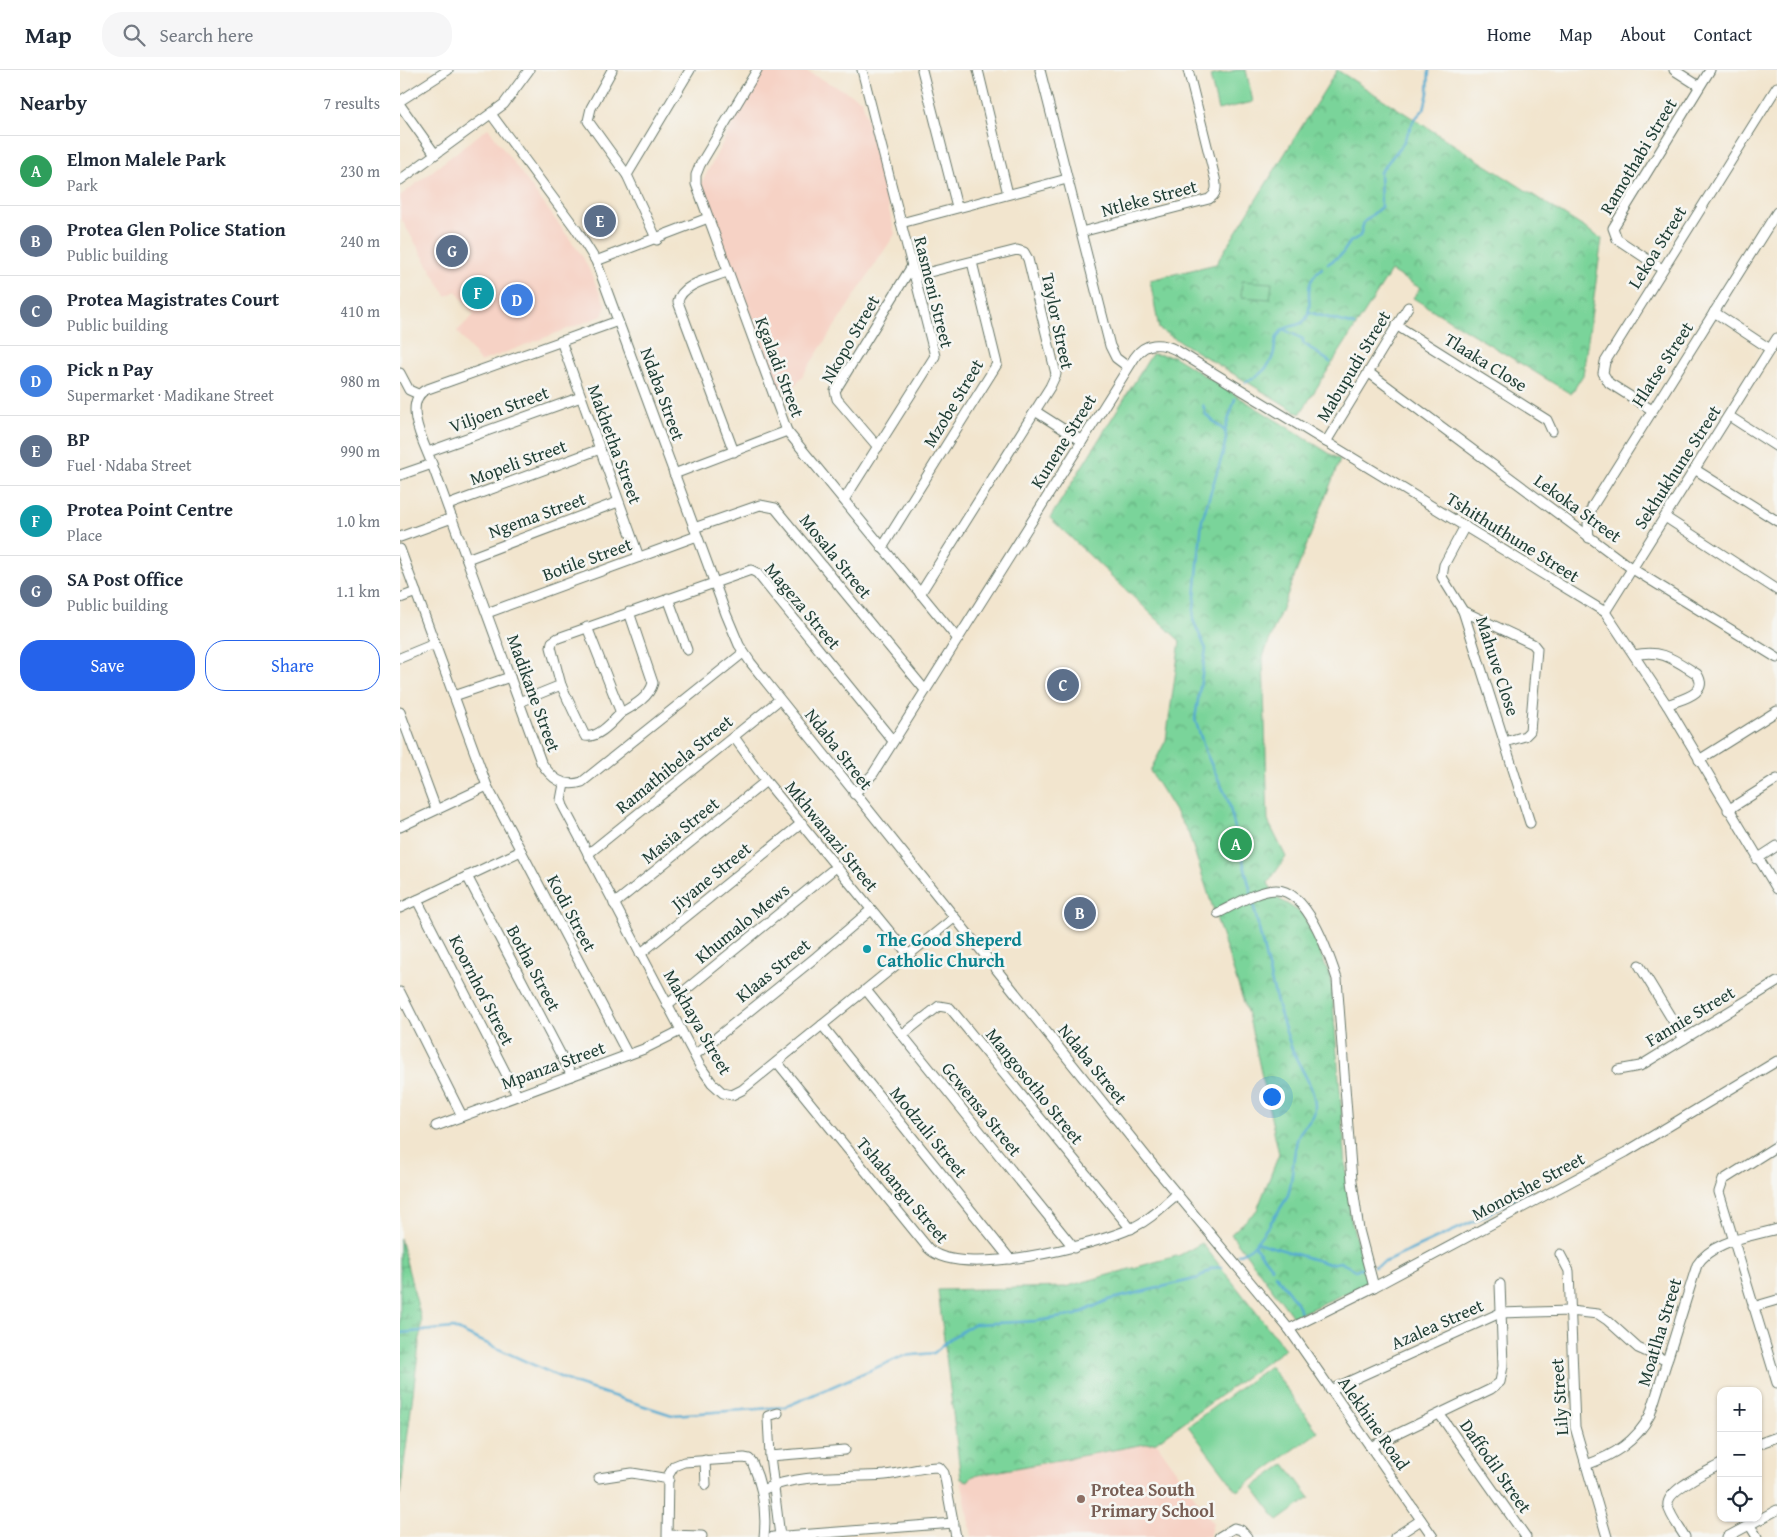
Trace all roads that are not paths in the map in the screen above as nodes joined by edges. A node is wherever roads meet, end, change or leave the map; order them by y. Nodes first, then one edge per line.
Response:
1 (448, 70) edge
2 (529, 70) edge
3 (612, 70) edge
4 (690, 70) edge
5 (757, 70) edge
6 (862, 70) edge
7 (922, 70) edge
8 (978, 70) edge
9 (1040, 70) edge
10 (1188, 70) edge
11 (1674, 70) edge
12 (1710, 70) edge
13 (1699, 86) junction
14 (1777, 87) edge
15 (400, 103) edge
16 (490, 114) junction
17 (435, 154) junction
18 (628, 175) junction
19 (1067, 178) junction
20 (400, 180) edge
21 (1008, 194) junction
22 (957, 207) junction
23 (1777, 212) edge
24 (708, 218) junction
25 (901, 223) junction
26 (1081, 232) junction
27 (656, 240) junction
28 (596, 261) junction
29 (972, 262) junction
30 (912, 266) junction
31 (1662, 270) junction
32 (727, 272) junction
33 (914, 276) junction
34 (1408, 307) dead end
35 (1714, 312) junction
36 (618, 320) junction
37 (1396, 325) junction
38 (1777, 338) edge
39 (561, 341) junction
40 (1770, 349) junction
41 (1128, 367) junction
42 (1368, 372) junction
43 (400, 373) edge
44 (418, 394) junction
45 (581, 397) junction
46 (1652, 410) junction
47 (1035, 411) junction
48 (1729, 416) junction
49 (787, 431) junction
50 (1552, 431) dead end
51 (1082, 441) junction
52 (1326, 442) junction
53 (878, 447) junction
54 (1777, 447) edge
55 (600, 449) junction
56 (428, 452) junction
57 (734, 452) junction
58 (432, 464) junction
59 (1696, 470) junction
60 (674, 474) junction
61 (400, 476) edge
62 (844, 500) junction
63 (618, 502) junction
64 (448, 506) junction
65 (1665, 517) junction
66 (452, 518) junction
67 (1777, 521) edge
68 (1465, 526) junction
69 (696, 532) junction
70 (400, 537) edge
71 (1589, 538) junction
72 (882, 548) junction
73 (400, 549) edge
74 (639, 557) junction
75 (467, 558) junction
76 (1631, 568) junction
77 (714, 582) junction
78 (1777, 590) edge
79 (416, 592) junction
80 (920, 594) junction
81 (400, 598) edge
82 (668, 598) junction
83 (1463, 611) junction
84 (629, 612) junction
85 (1604, 612) junction
86 (487, 613) junction
87 (588, 628) junction
88 (957, 638) junction
89 (434, 644) junction
90 (687, 650) dead end
91 (743, 653) junction
92 (1634, 655) junction
93 (400, 658) edge
94 (1777, 658) edge
95 (510, 677) junction
96 (562, 685) junction
97 (925, 690) junction
98 (454, 696) junction
99 (780, 700) junction
100 (518, 702) junction
101 (1666, 705) junction
102 (1777, 711) edge
103 (400, 712) edge
104 (621, 713) junction
105 (734, 737) junction
106 (892, 741) junction
107 (1505, 742) junction
108 (1699, 760) junction
109 (1777, 779) edge
110 (766, 781) junction
111 (564, 784) junction
112 (487, 786) junction
113 (854, 794) junction
114 (436, 809) junction
115 (1728, 810) junction
116 (802, 823) junction
117 (1530, 823) dead end
118 (400, 827) edge
119 (1777, 846) edge
120 (521, 851) junction
121 (588, 854) junction
122 (1757, 858) junction
123 (836, 867) junction
124 (467, 876) junction
125 (1777, 889) edge
126 (417, 900) junction
127 (614, 904) junction
128 (400, 908) edge
129 (871, 910) junction
130 (1218, 913) dead end
131 (954, 918) junction
132 (640, 954) junction
133 (908, 954) junction
134 (1639, 965) dead end
135 (1777, 982) edge
136 (866, 990) junction
137 (400, 992) edge
138 (667, 1005) junction
139 (822, 1025) junction
140 (680, 1031) junction
141 (902, 1035) junction
142 (1684, 1039) junction
143 (628, 1055) junction
144 (695, 1055) junction
145 (1777, 1061) edge
146 (777, 1062) junction
147 (1618, 1070) dead end
148 (572, 1076) junction
149 (517, 1095) junction
150 (462, 1116) junction
151 (436, 1126) dead end
152 (1777, 1146) edge
153 (1177, 1194) junction
154 (1131, 1229) junction
155 (1777, 1229) edge
156 (1733, 1242) junction
157 (1074, 1248) junction
158 (1560, 1254) dead end
159 (1010, 1259) junction
160 (1500, 1284) dead end
161 (1374, 1287) junction
162 (1777, 1300) edge
163 (1753, 1307) junction
164 (1570, 1311) junction
165 (1500, 1313) junction
166 (1289, 1329) junction
167 (1667, 1361) junction
168 (1775, 1370) edge
169 (1777, 1383) edge
170 (1330, 1390) junction
171 (778, 1413) dead end
172 (1440, 1415) junction
173 (1777, 1437) edge
174 (1762, 1443) edge
175 (1370, 1446) junction
176 (845, 1450) dead end
177 (770, 1456) junction
178 (705, 1460) junction
179 (1586, 1465) junction
180 (1717, 1466) edge
181 (599, 1478) dead end
182 (669, 1478) junction
183 (774, 1484) junction
184 (706, 1485) dead end
185 (762, 1490) junction
186 (1777, 1510) edge
187 (1421, 1520) junction
188 (954, 1523) junction
189 (1749, 1524) junction
190 (668, 1536) edge
191 (702, 1536) edge
192 (764, 1537) edge
193 (777, 1537) edge
194 (956, 1537) edge
195 (1219, 1537) edge
196 (1247, 1537) edge
197 (1395, 1537) edge
198 (1433, 1537) edge
199 (1526, 1537) edge
200 (1607, 1537) edge
201 (1685, 1537) edge
202 (1727, 1537) edge
203 (1757, 1537) edge

1 - 15 street
2 - 16 street
3 - 18 street
4 - 18 street
5 - 24 street, Kgaladi Street
6 - 25 street, Rasmeni Street
7 - 22 street
8 - 21 street
9 - 19 street
10 - 26 street, Ntleke Street
11 - 13 street
12 - 13 street, Ramothabi Street
13 - 31 street, Ramothabi Street
14 - 31 street, Lekoa Street
15 - 17 street
16 - 17 street
16 - 28 street, Ndaba Street
17 - 20 street
18 - 27 street
19 - 21 street
19 - 26 street
21 - 22 street
22 - 25 street
23 - 35 street, Hlatse Street
24 - 27 street
24 - 32 street, Kgaladi Street
25 - 30 street, Rasmeni Street
26 - 41 street
27 - 28 street
28 - 36 street, Ndaba Street
29 - 33 street, Taylor Street
29 - 47 street, Taylor Street
29 - 72 street, Mzobe Street
30 - 33 street, Rasmeni Street
30 - 53 street, Nkopo Street
31 - 46 street, Lekoa Street
32 - 49 street, Kgaladi Street
32 - 57 street
33 - 53 street, Rasmeni Street
34 - 37 street, Mabupudi Street
35 - 40 street
35 - 46 street, Hlatse Street
36 - 39 street
36 - 60 street, Ndaba Street
37 - 42 street, Mabupudi Street
37 - 50 street, Tlaaka Close
38 - 40 street, Sekhukhune Street
39 - 44 street
39 - 45 street, Makhetha Street
40 - 48 street, Sekhukhune Street
41 - 51 street, Kunene Street
41 - 52 street, Tshithuthune Street
42 - 52 street, Mabupudi Street
42 - 71 street, Lekoka Street
43 - 44 street
44 - 56 street, Madikane Street
45 - 55 street, Makhetha Street
45 - 56 street, Viljoen Street
46 - 71 street, Hlatse Street
47 - 51 street
47 - 80 street, Taylor Street
48 - 54 street
48 - 59 street, Sekhukhune Street
49 - 57 street
49 - 62 street, Kgaladi Street
51 - 88 street, Kunene Street
52 - 68 street, Tshithuthune Street
53 - 62 street, Rasmeni Street
55 - 63 street, Makhetha Street
55 - 64 street, Mopeli Street
56 - 58 street, Madikane Street
57 - 60 street
58 - 61 street
58 - 64 street, Madikane Street
59 - 65 street, Sekhukhune Street
59 - 67 street
60 - 69 street, Ndaba Street
62 - 72 street, Kgaladi Street
63 - 74 street, Makhetha Street
63 - 75 street, Ngema Street
64 - 66 street, Madikane Street
65 - 76 street, Sekhukhune Street
65 - 78 street
66 - 70 street
66 - 75 street, Madikane Street
68 - 83 street, Mahuve Close
68 - 85 street, Tshithuthune Street
69 - 74 street, Botile Street
69 - 77 street, Ndaba Street
69 - 97 street, Mosala Street
71 - 76 street, Lekoka Street
72 - 80 street, Kgaladi Street
73 - 79 street, Kodi Street
74 - 86 street, Botile Street
75 - 86 street, Madikane Street
76 - 85 street, Sekhukhune Street
76 - 94 street, Lekoka Street
77 - 82 street, Mageza Street
77 - 91 street, Ndaba Street
77 - 106 street, Mageza Street
79 - 81 street
79 - 89 street, Kodi Street
80 - 88 street, Kgaladi Street
82 - 84 street, Mageza Street
82 - 90 street
83 - 107 street, Mahuve Close
83 - 107 street
84 - 87 street, Mageza Street
84 - 104 street, Mageza Street
85 - 92 street, Tshithuthune Street
86 - 95 street, Madikane Street
87 - 96 street, Mageza Street
87 - 104 street
88 - 97 street, Kunene Street
89 - 93 street
89 - 98 street, Kodi Street
91 - 99 street, Ndaba Street
91 - 111 street
92 - 101 street, Tshithuthune Street
92 - 101 street
95 - 98 street
95 - 100 street, Madikane Street
96 - 100 street
96 - 104 street, Mageza Street
97 - 106 street, Kunene Street
98 - 112 street, Kodi Street
99 - 105 street, Ramathibela Street
99 - 113 street, Ndaba Street
100 - 111 street, Madikane Street
101 - 108 street, Tshithuthune Street
102 - 108 street
103 - 114 street
105 - 110 street, Mkhwanazi Street
105 - 121 street, Ramathibela Street
106 - 113 street, Kunene Street
107 - 117 street, Mahuve Close
108 - 115 street, Tshithuthune Street
109 - 115 street
110 - 116 street, Mkhwanazi Street
110 - 127 street, Masia Street
111 - 121 street, Makhaya Street
112 - 114 street
112 - 120 street, Kodi Street
113 - 131 street, Ndaba Street
114 - 118 street
115 - 122 street, Tshithuthune Street
116 - 123 street, Mkhwanazi Street
116 - 132 street, Jiyane Street
119 - 122 street
120 - 124 street
120 - 143 street, Kodi Street
121 - 127 street, Makhaya Street
122 - 125 street, Tshithuthune Street
123 - 129 street, Mkhwanazi Street
123 - 138 street, Khumalo Mews
124 - 126 street
124 - 148 street, Botha Street
126 - 128 street
126 - 149 street, Koornhof Street
127 - 132 street, Makhaya Street
129 - 133 street, Mkhwanazi Street
129 - 144 street, Klaas Street
130 - 161 street
131 - 133 street, Makhaya Street
131 - 153 street, Ndaba Street
132 - 138 street, Makhaya Street
133 - 136 street, Makhaya Street
134 - 142 street
135 - 142 street, Fannie Street
136 - 139 street, Makhaya Street
136 - 141 street, Gcwensa Street
137 - 150 street
138 - 140 street, Makhaya Street
139 - 146 street, Makhaya Street
139 - 159 street, Modzuli Street
140 - 143 street, Mpanza Street
140 - 144 street, Makhaya Street
141 - 154 street, Mangosotho Street
141 - 157 street, Gcwensa Street
142 - 147 street, Fannie Street
143 - 148 street, Mpanza Street
144 - 146 street, Makhaya Street
145 - 161 street, Monotshe Street
146 - 159 street, Tshabangu Street
148 - 149 street, Mpanza Street
149 - 150 street, Mpanza Street
150 - 151 street, Mpanza Street
152 - 156 street
153 - 154 street, Tshabangu Street
153 - 166 street, Ndaba Street
154 - 157 street, Tshabangu Street
155 - 156 street, Moatlha Street
156 - 163 street
156 - 167 street, Moatlha Street
157 - 159 street, Tshabangu Street
158 - 164 street, Lily Street
160 - 165 street
161 - 166 street, Monotshe Street
162 - 163 street
163 - 168 street
164 - 165 street, Azalea Street
164 - 167 street, Azalea Street
164 - 179 street, Lily Street
165 - 170 street, Azalea Street
165 - 172 street
166 - 170 street, Alekhine Road
167 - 179 street, Moatlha Street
168 - 169 street
170 - 175 street, Alekhine Road
171 - 177 street
172 - 175 street
172 - 199 street, Daffodil Street
173 - 174 street
175 - 187 street, Alekhine Road
176 - 177 street
177 - 183 street
178 - 182 street
178 - 184 street
178 - 185 street
179 - 200 street, Lily Street
180 - 201 street
181 - 182 street
182 - 190 street
183 - 185 street
183 - 188 street
183 - 193 street
185 - 192 street
186 - 189 street
187 - 197 street
187 - 198 street, Alekhine Road
188 - 193 street
188 - 194 street
189 - 202 street
189 - 203 street
190 - 191 street
195 - 196 street

